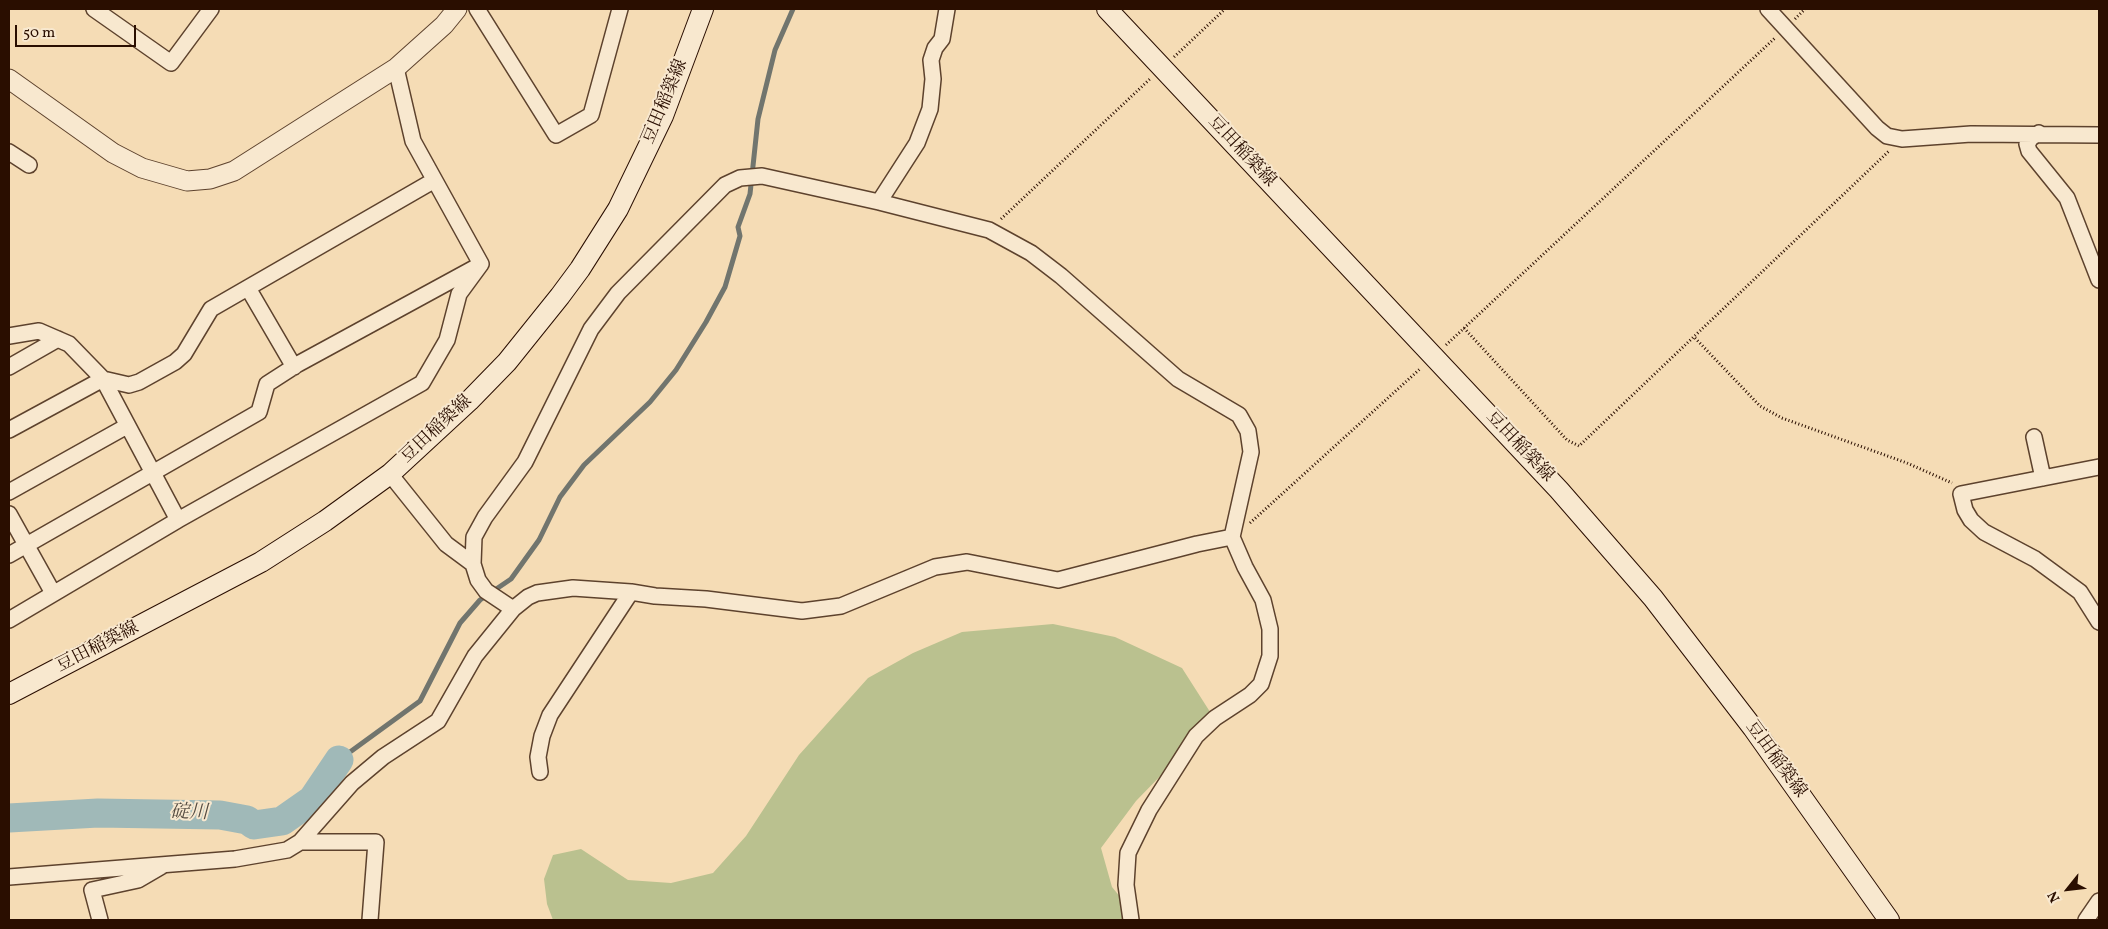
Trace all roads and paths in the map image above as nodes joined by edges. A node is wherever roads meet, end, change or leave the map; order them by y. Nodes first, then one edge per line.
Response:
1 (94, 9) edge
2 (211, 9) edge
3 (457, 9) edge
4 (477, 9) edge
5 (620, 9) edge
6 (704, 9) edge
7 (947, 9) edge
8 (1107, 9) edge
9 (1225, 9) edge
10 (1768, 9) edge
11 (1786, 27) junction
12 (396, 68) junction
13 (1162, 68) junction
14 (9, 79) edge
15 (2039, 133) junction
16 (2099, 135) edge
17 (1902, 139) junction
18 (9, 152) edge
19 (29, 165) dead end
20 (433, 181) junction
21 (879, 202) junction
22 (989, 230) junction
23 (481, 264) junction
24 (2099, 280) edge
25 (248, 288) junction
26 (1464, 328) junction
27 (9, 336) edge
28 (1695, 338) junction
29 (58, 339) junction
30 (1434, 356) junction
31 (294, 367) junction
32 (9, 368) edge
33 (104, 379) junction
34 (127, 426) junction
35 (9, 430) edge
36 (2034, 437) dead end
37 (2099, 468) edge
38 (152, 473) junction
39 (390, 474) junction
40 (2043, 478) junction
41 (9, 492) edge
42 (1961, 494) junction
43 (9, 514) edge
44 (178, 520) junction
45 (1232, 537) junction
46 (26, 545) junction
47 (9, 554) edge
48 (473, 564) junction
49 (631, 592) junction
50 (53, 594) junction
51 (513, 609) junction
52 (9, 620) edge
53 (2099, 622) edge
54 (9, 694) edge
55 (540, 772) dead end
56 (300, 842) junction
57 (166, 864) junction
58 (9, 877) edge
59 (2099, 901) edge
60 (100, 920) edge
61 (370, 920) edge
62 (1131, 920) edge
63 (1889, 920) edge
64 (2086, 920) edge

1 - 2 street
3 - 12 street
4 - 5 street
6 - 39 main road, 豆田稲築線
7 - 21 street
8 - 13 main road, 豆田稲築線
9 - 13 path
10 - 11 street
11 - 17 street
11 - 26 path
12 - 14 street
12 - 20 street
13 - 22 path
13 - 30 main road, 豆田稲築線
15 - 16 street
15 - 17 street
15 - 24 street
17 - 28 path
18 - 19 street
20 - 23 street
20 - 25 street
21 - 22 street
21 - 48 street
22 - 45 street
23 - 31 street
23 - 44 street
25 - 31 street
25 - 33 street
26 - 28 path
26 - 30 path
27 - 29 street
28 - 42 path
29 - 32 street
29 - 33 street
30 - 45 path
30 - 63 main road, 豆田稲築線
31 - 38 street
33 - 34 street
33 - 35 street
34 - 38 street
34 - 41 street
36 - 40 street
37 - 40 street
38 - 44 street
38 - 46 street
39 - 48 street
39 - 54 main road, 豆田稲築線
40 - 42 street
42 - 53 street
43 - 46 street
44 - 50 street
45 - 49 street
45 - 62 street
46 - 47 street
46 - 50 street
48 - 51 street
49 - 51 street
49 - 55 street
50 - 52 street
51 - 56 street
56 - 57 street
56 - 61 street
57 - 58 street
57 - 60 street
59 - 64 street

